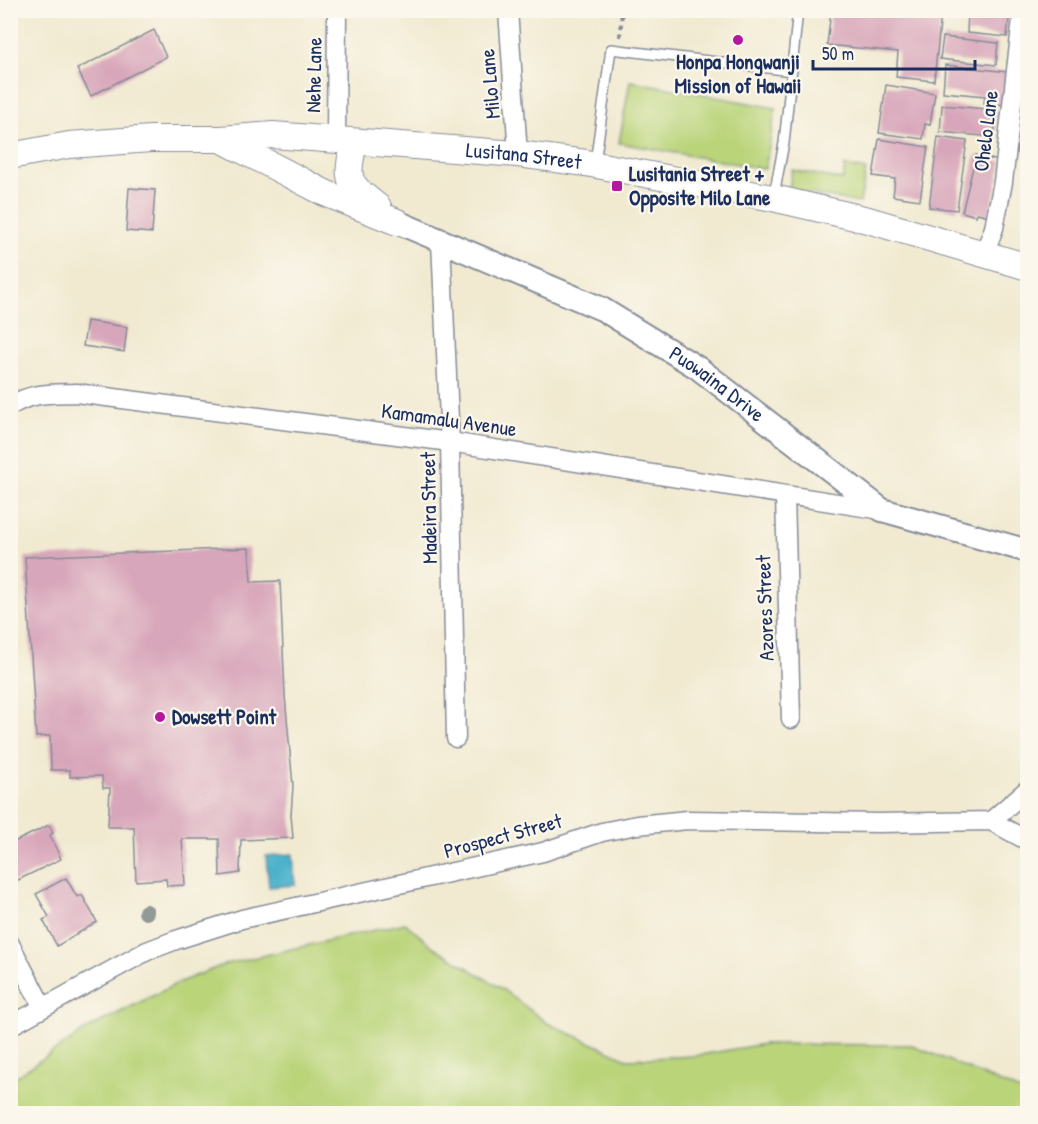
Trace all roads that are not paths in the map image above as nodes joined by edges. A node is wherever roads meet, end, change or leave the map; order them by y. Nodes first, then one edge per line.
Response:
1 (337, 10) edge
2 (508, 10) edge
3 (798, 10) edge
4 (1023, 10) edge
5 (792, 71) junction
6 (221, 139) junction
7 (345, 141) junction
8 (519, 154) junction
9 (10, 156) edge
10 (594, 164) junction
11 (773, 198) junction
12 (397, 222) junction
13 (441, 241) junction
14 (984, 254) junction
15 (1028, 267) edge
16 (10, 406) edge
17 (450, 442) junction
18 (785, 496) junction
19 (882, 510) junction
20 (1027, 549) edge
21 (791, 719) dead end
22 (456, 738) dead end
23 (1028, 789) edge
24 (991, 821) junction
25 (1028, 841) edge
26 (10, 944) edge
27 (43, 1008) junction
28 (10, 1026) edge

1 - 7 street, Nehe Lane
2 - 8 street, Milo Lane
3 - 5 lane
4 - 14 street, Ohelo Lane
5 - 10 lane
5 - 11 lane
6 - 7 main road, Lusitana Street
6 - 9 main road, Lusitana Street
6 - 12 main road
7 - 8 main road, Lusitana Street
7 - 12 main road
8 - 10 main road, Lusitana Street
10 - 11 main road, Lusitana Street
11 - 14 main road, Lusitana Street
12 - 13 street, Puowaina Drive
13 - 17 street, Madeira Street
13 - 19 street, Puowaina Drive
14 - 15 main road, Lusitana Street
16 - 17 street, Kamamalu Avenue
17 - 18 street, Kamamalu Avenue
17 - 22 street, Madeira Street
18 - 19 street, Kamamalu Avenue
18 - 21 street, Azores Street
19 - 20 street, Puowaina Drive
23 - 24 street
24 - 25 street, Prospect Street
24 - 27 street, Prospect Street
26 - 27 street
27 - 28 street, Prospect Street

